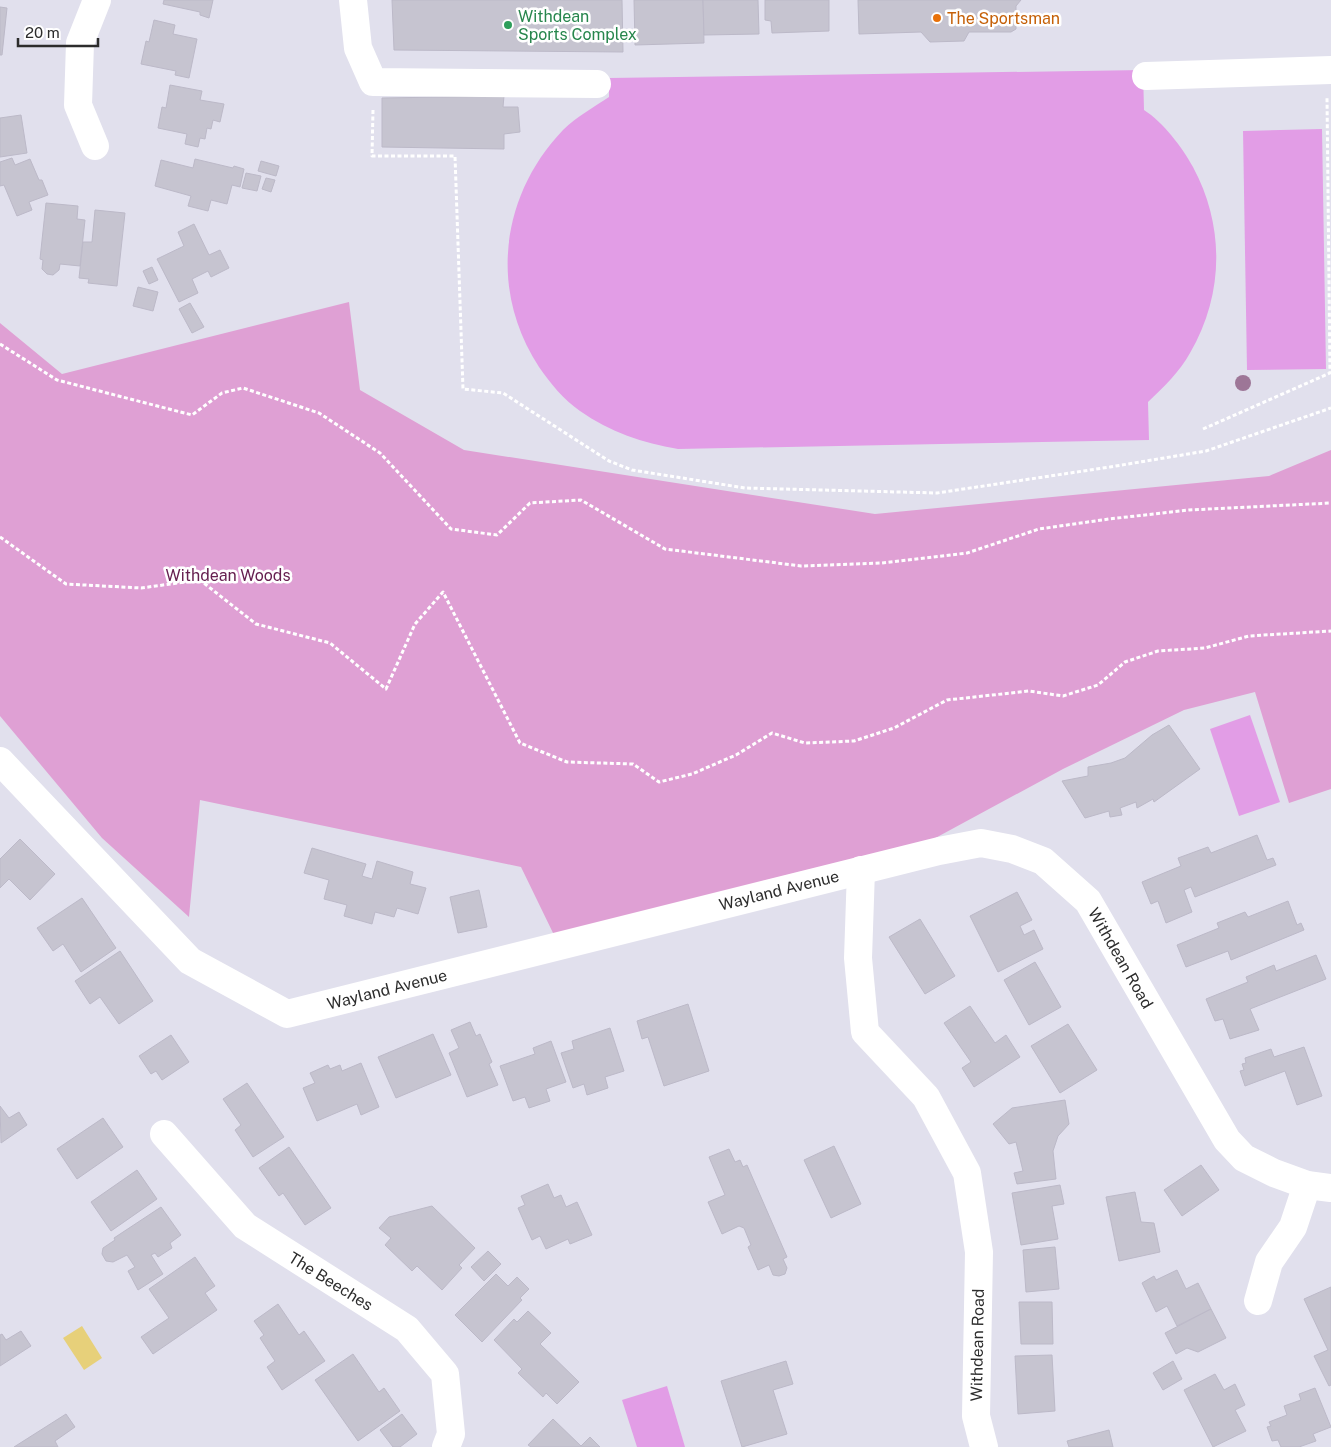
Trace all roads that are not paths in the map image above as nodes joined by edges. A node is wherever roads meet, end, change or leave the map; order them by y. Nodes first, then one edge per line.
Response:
1 (97, 0) edge
2 (353, 0) edge
3 (1329, 70) edge
4 (1146, 76) dead end
5 (597, 84) dead end
6 (95, 146) dead end
7 (0, 761) edge
8 (861, 870) junction
9 (164, 1134) dead end
10 (1319, 1186) edge
11 (1258, 1301) dead end
12 (446, 1447) edge
13 (984, 1447) edge

1 - 6 street
2 - 5 street
3 - 4 street
7 - 8 street, Wayland Avenue
8 - 10 street, Withdean Road
8 - 13 street, Withdean Road
9 - 12 street, The Beeches
10 - 11 street

